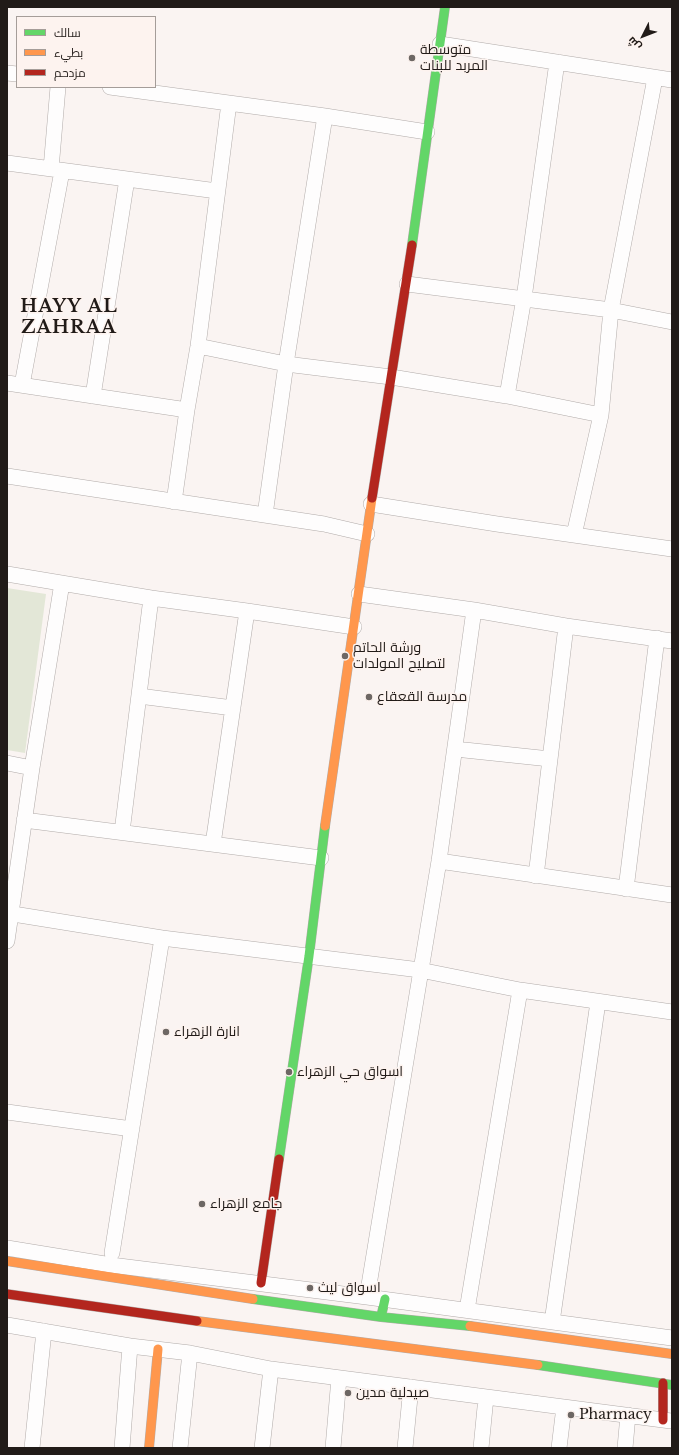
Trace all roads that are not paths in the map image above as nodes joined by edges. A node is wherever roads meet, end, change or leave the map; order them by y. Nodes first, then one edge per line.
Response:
1 (445, 7) edge
2 (440, 44) junction
3 (557, 62) junction
4 (655, 78) junction
5 (672, 80) edge
6 (58, 88) edge
7 (117, 88) edge
8 (229, 103) junction
9 (325, 116) junction
10 (427, 132) junction
11 (7, 164) edge
12 (56, 170) junction
13 (127, 179) junction
14 (217, 191) junction
15 (407, 284) junction
16 (524, 298) junction
17 (611, 310) junction
18 (672, 322) edge
19 (198, 346) junction
20 (286, 364) junction
21 (391, 377) junction
22 (7, 383) edge
23 (22, 385) junction
24 (93, 396) junction
25 (507, 396) junction
26 (187, 410) junction
27 (601, 415) junction
28 (7, 476) edge
29 (174, 502) junction
30 (371, 504) junction
31 (265, 515) junction
32 (368, 534) junction
33 (574, 535) junction
34 (672, 549) edge
35 (7, 574) edge
36 (62, 583) junction
37 (359, 594) junction
38 (151, 598) junction
39 (247, 610) junction
40 (474, 610) junction
41 (566, 626) junction
42 (354, 627) junction
43 (665, 639) edge
44 (139, 696) junction
45 (233, 708) junction
46 (455, 749) junction
47 (550, 759) junction
48 (7, 763) edge
49 (32, 768) junction
50 (24, 820) junction
51 (122, 832) junction
52 (213, 844) junction
53 (321, 858) junction
54 (439, 861) junction
55 (536, 876) junction
56 (626, 889) junction
57 (672, 895) edge
58 (9, 913) edge
59 (162, 938) junction
60 (7, 941) edge
61 (309, 956) junction
62 (420, 970) junction
63 (520, 990) junction
64 (598, 1002) junction
65 (672, 1012) edge
66 (7, 1112) edge
67 (132, 1129) junction
68 (7, 1248) edge
69 (112, 1253) dead end
70 (7, 1261) edge
71 (261, 1283) junction
72 (7, 1294) edge
73 (367, 1297) junction
74 (386, 1299) junction
75 (467, 1310) junction
76 (381, 1317) junction
77 (552, 1322) junction
78 (7, 1325) edge
79 (44, 1331) junction
80 (672, 1338) edge
81 (130, 1346) junction
82 (158, 1349) junction
83 (190, 1353) junction
84 (672, 1354) edge
85 (271, 1369) junction
86 (339, 1378) junction
87 (667, 1384) edge
88 (411, 1388) junction
89 (486, 1397) junction
90 (564, 1407) junction
91 (628, 1415) junction
92 (668, 1420) edge
93 (32, 1448) edge
94 (122, 1448) edge
95 (149, 1448) edge
96 (180, 1448) edge
97 (262, 1448) edge
98 (333, 1448) edge
99 (405, 1448) edge
100 (481, 1448) edge
101 (559, 1448) edge
102 (625, 1448) edge

1 - 2 street
2 - 3 street
2 - 10 street
3 - 4 street
3 - 16 street
4 - 5 street
4 - 17 street
6 - 12 street
7 - 8 street
8 - 9 street
8 - 14 street
9 - 10 street
9 - 20 street
10 - 15 street
11 - 12 street
12 - 13 street
12 - 23 street
13 - 14 street
13 - 24 street
14 - 19 street
15 - 16 street
15 - 21 street
16 - 17 street
16 - 25 street
17 - 18 street
17 - 27 street
19 - 20 street
19 - 26 street
20 - 21 street
20 - 31 street
21 - 25 street
21 - 30 street
22 - 23 street
23 - 24 street
24 - 26 street
25 - 27 street
26 - 29 street
27 - 33 street
28 - 29 street
29 - 31 street
30 - 32 street
30 - 33 street
31 - 32 street
32 - 37 street
33 - 34 street
35 - 36 street
36 - 38 street
36 - 49 street
37 - 40 street
37 - 42 street
38 - 39 street
38 - 44 street
39 - 42 street
39 - 45 street
40 - 41 street
40 - 46 street
41 - 43 street
41 - 47 street
42 - 53 street
43 - 56 street
44 - 45 street
44 - 51 street
45 - 52 street
46 - 47 street
46 - 54 street
47 - 55 street
48 - 49 street
49 - 50 street
50 - 51 street
50 - 58 street
51 - 52 street
52 - 53 street
53 - 61 street
54 - 55 street
54 - 62 street
55 - 56 street
56 - 57 street
58 - 59 street
58 - 60 street
59 - 61 street
59 - 67 street
61 - 62 street
61 - 71 street
62 - 63 street
62 - 73 street
63 - 64 street
63 - 75 street
64 - 65 street
64 - 77 street
66 - 67 street
67 - 69 street
68 - 71 street
70 - 76 street
71 - 73 street
72 - 87 street
73 - 74 street
74 - 75 street
74 - 76 street
75 - 77 street
76 - 84 street
77 - 80 street
78 - 79 street
79 - 81 street
79 - 93 street
81 - 82 street
81 - 94 street
82 - 83 street
82 - 95 street
83 - 85 street
83 - 96 street
85 - 86 street
85 - 97 street
86 - 88 street
86 - 98 street
87 - 92 street
88 - 89 street
88 - 99 street
89 - 90 street
89 - 100 street
90 - 91 street
90 - 101 street
91 - 92 street
91 - 102 street

